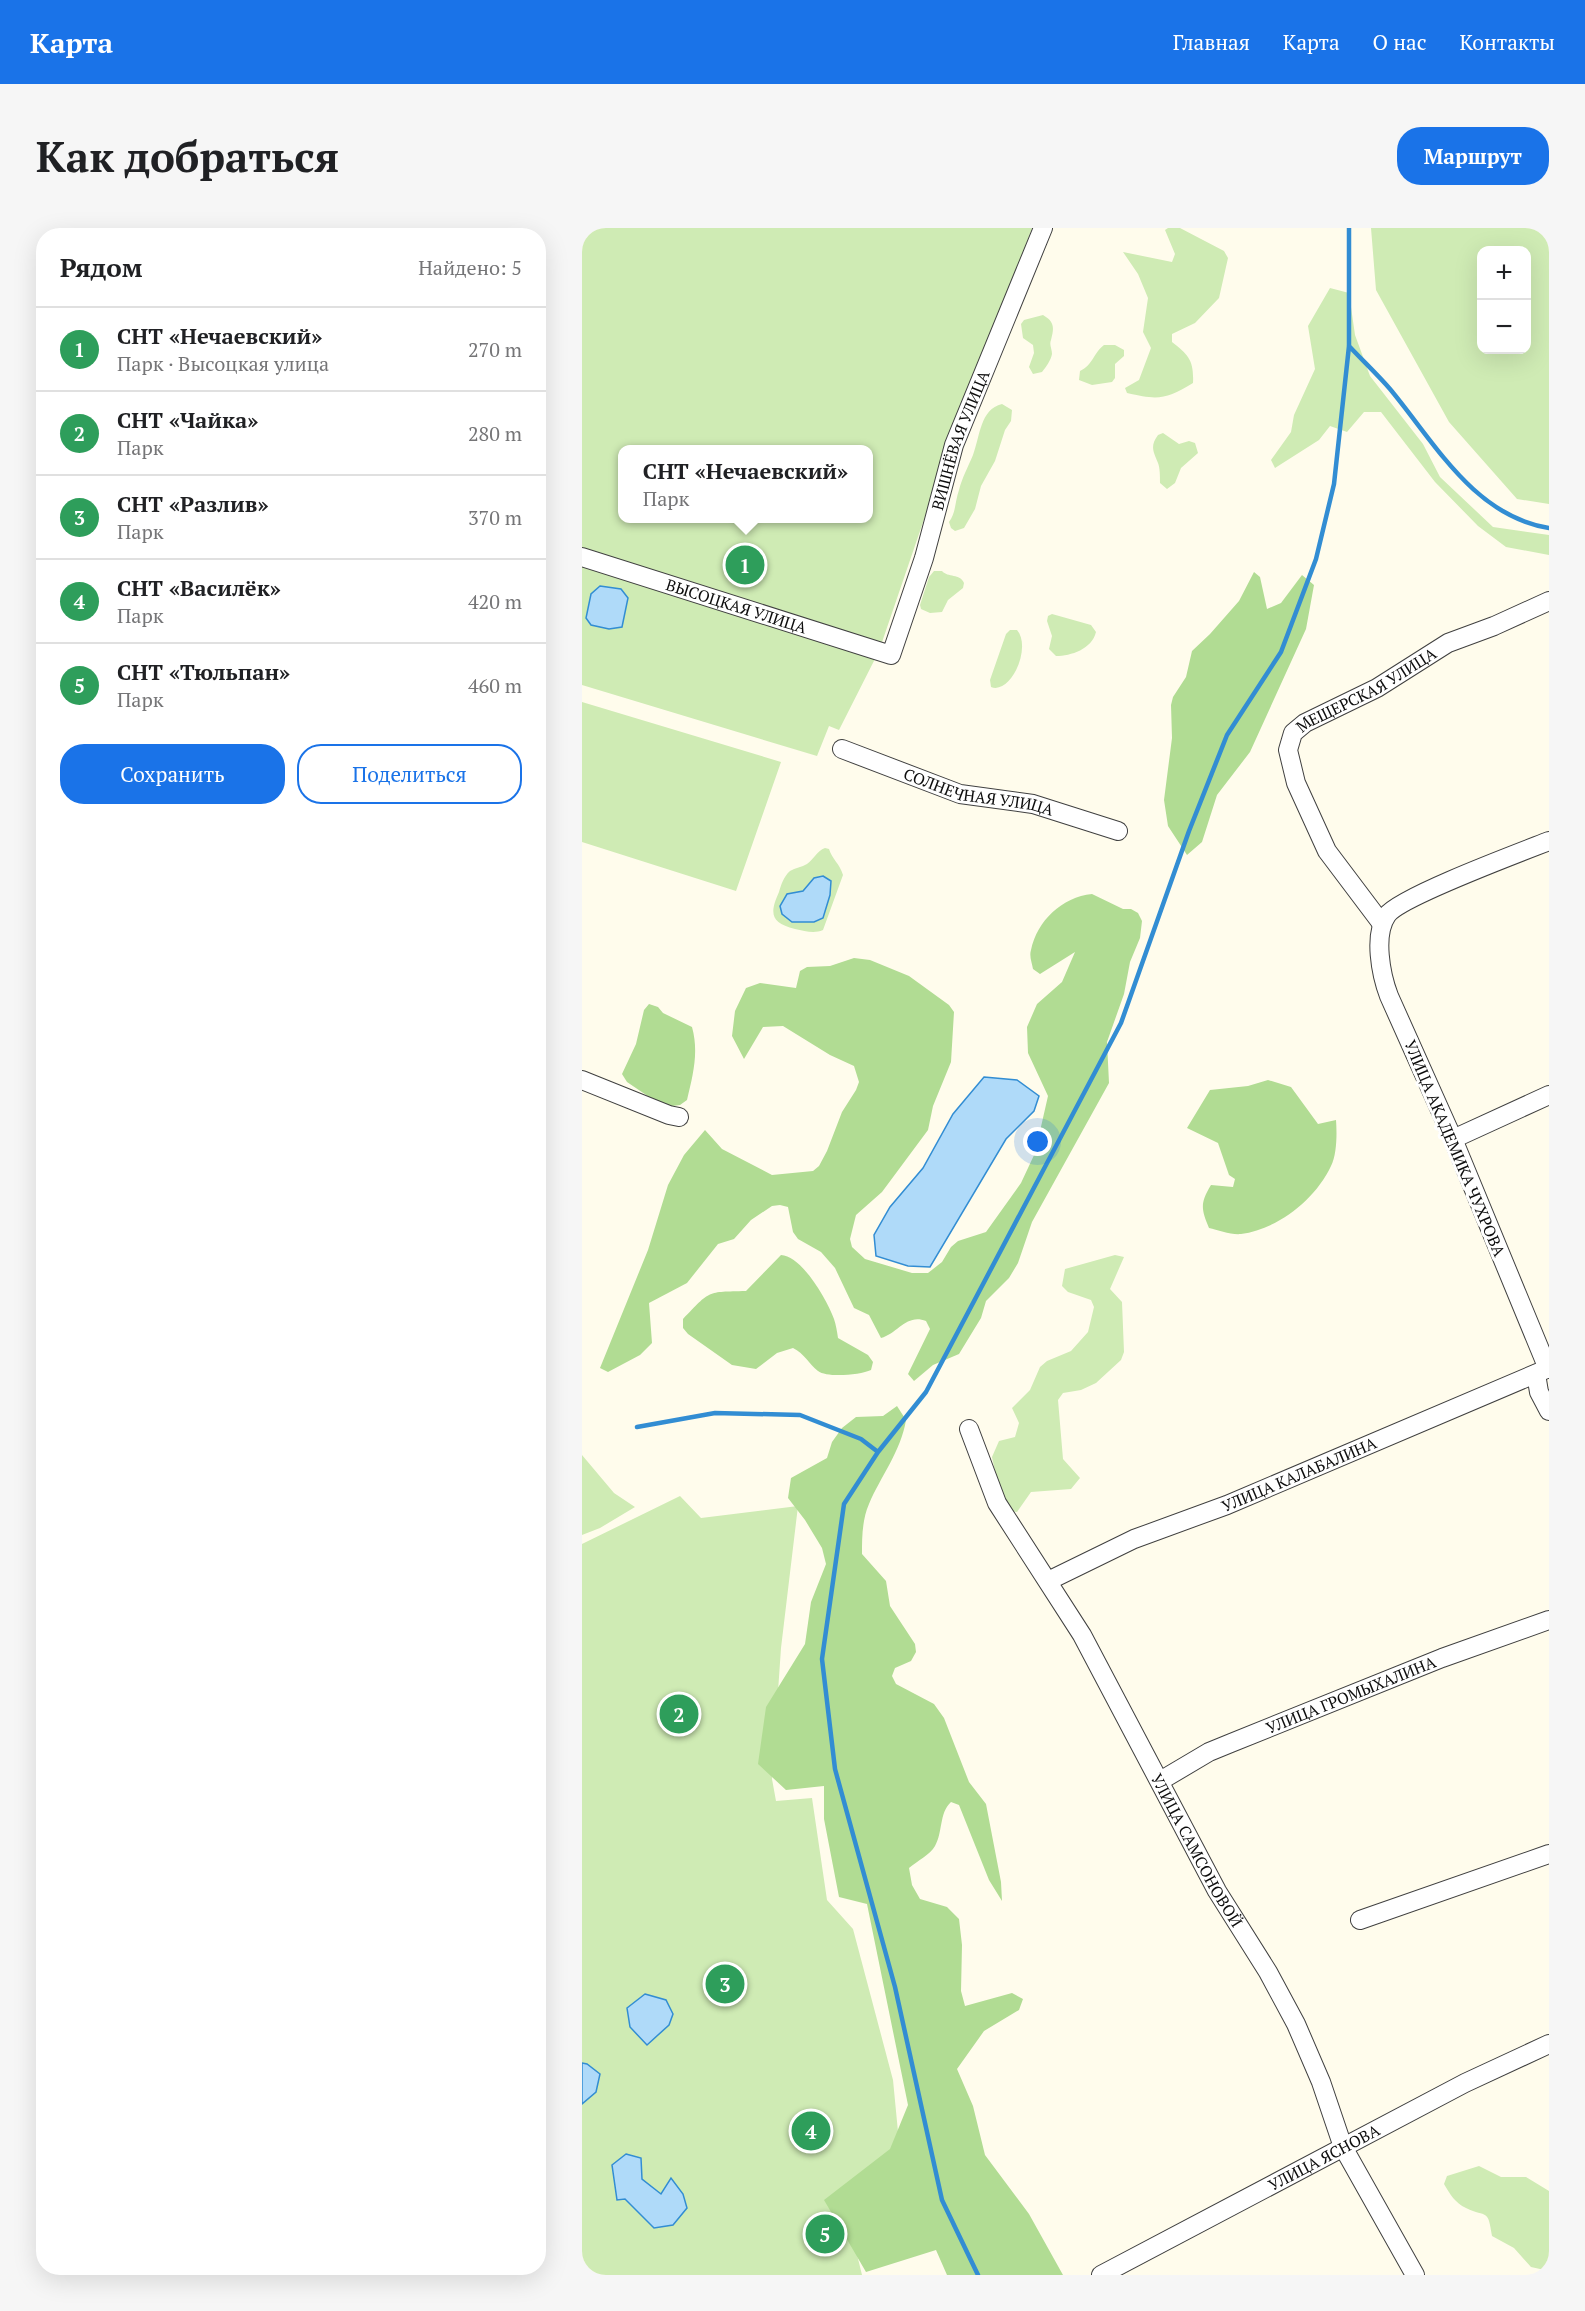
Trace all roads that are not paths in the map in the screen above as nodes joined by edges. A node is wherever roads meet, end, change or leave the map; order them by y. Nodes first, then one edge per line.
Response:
1 (1043, 228) edge
2 (582, 556) edge
3 (1549, 601) edge
4 (891, 655) joint
5 (842, 749) dead end
6 (1118, 831) dead end
7 (1549, 841) edge
8 (1382, 924) junction
9 (582, 1080) edge
10 (1549, 1095) edge
11 (679, 1117) dead end
12 (1452, 1139) junction
13 (1544, 1370) edge
14 (1549, 1411) edge
15 (969, 1429) dead end
16 (1048, 1581) junction
17 (1549, 1620) edge
18 (1160, 1781) junction
19 (1549, 1854) edge
20 (1360, 1920) dead end
21 (1549, 2043) edge
22 (1342, 2147) junction
23 (1101, 2275) edge
24 (1415, 2275) edge

1 - 4 street, ВИШНЁВАЯ УЛИЦА
2 - 4 street, ВЫСОЦКАЯ УЛИЦА
3 - 8 street, МЕЩЕРСКАЯ УЛИЦА
5 - 6 street, СОЛНЕЧНАЯ УЛИЦА
7 - 8 street
8 - 12 street, УЛИЦА АКАДЕМИКА ЧУХРОВА
9 - 11 street
10 - 12 street
12 - 13 street, УЛИЦА АКАДЕМИКА ЧУХРОВА
13 - 14 street, УЛИЦА АКАДЕМИКА ЧУХРОВА
13 - 16 street, УЛИЦА КАЛАБАЛИНА
15 - 16 street, УЛИЦА САМСОНОВОЙ
16 - 18 street, УЛИЦА САМСОНОВОЙ
17 - 18 street, УЛИЦА ГРОМЫХАЛИНА
18 - 22 street, УЛИЦА САМСОНОВОЙ
19 - 20 street
21 - 22 street, УЛИЦА ЯСНОВА
22 - 23 street, УЛИЦА ЯСНОВА
22 - 24 street, УЛИЦА САМСОНОВОЙ

